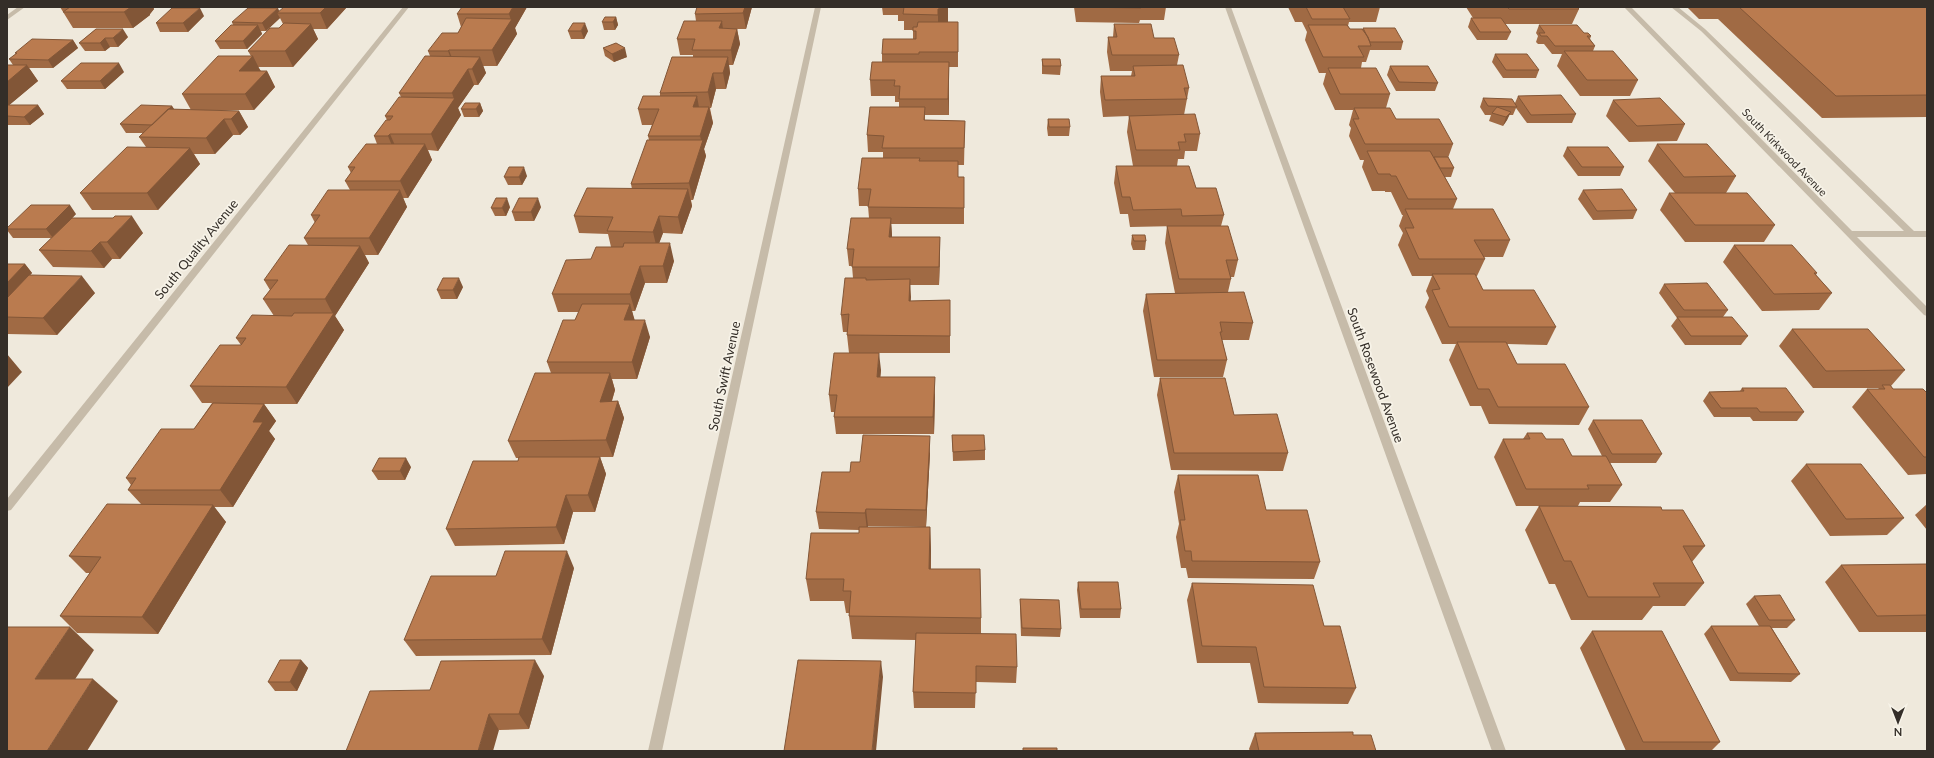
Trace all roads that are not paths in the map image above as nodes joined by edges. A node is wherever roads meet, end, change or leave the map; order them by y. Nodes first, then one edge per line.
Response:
1 (22, 7) edge
2 (406, 7) edge
3 (818, 7) edge
4 (1228, 7) edge
5 (1627, 7) edge
6 (1674, 7) edge
7 (7, 18) edge
8 (1849, 234) junction
9 (1912, 234) junction
10 (1927, 234) edge
11 (1927, 313) edge
12 (7, 507) edge
13 (655, 751) edge
14 (1499, 751) edge

1 - 7 street
2 - 12 street, South Quality Avenue
3 - 13 street, South Swift Avenue
4 - 14 street, South Rosewood Avenue
5 - 8 street, South Kirkwood Avenue
6 - 9 street
8 - 9 street
8 - 11 street, South Kirkwood Avenue
9 - 10 street

